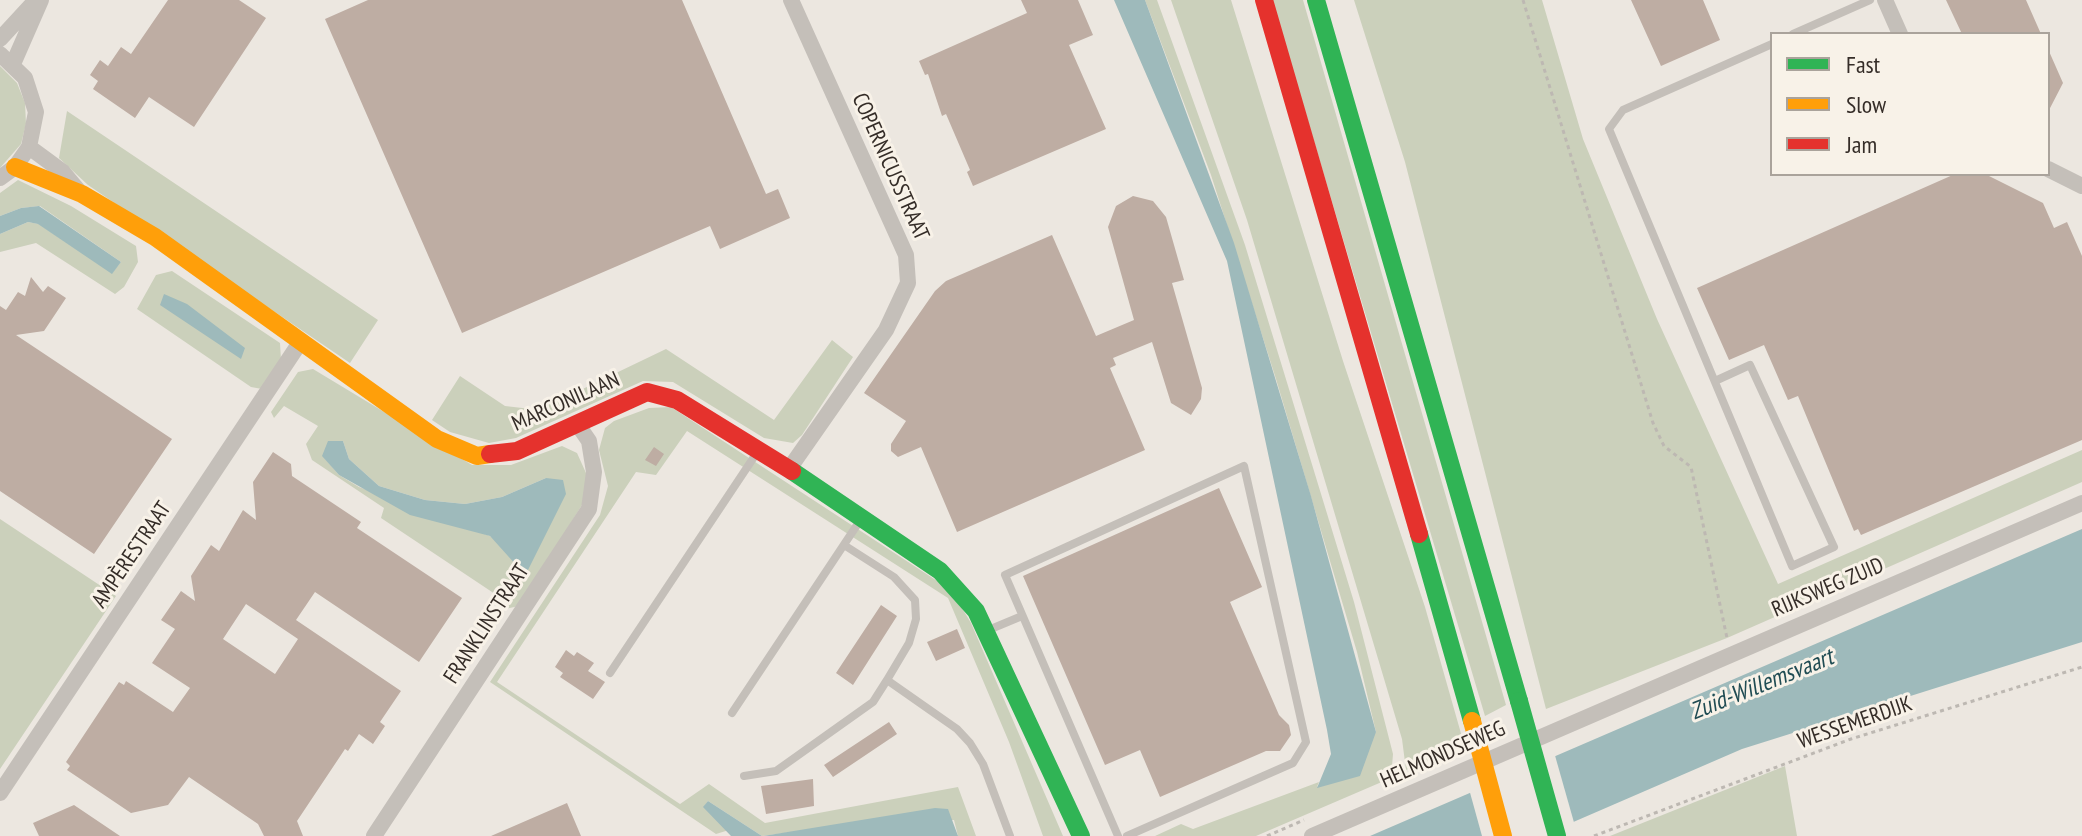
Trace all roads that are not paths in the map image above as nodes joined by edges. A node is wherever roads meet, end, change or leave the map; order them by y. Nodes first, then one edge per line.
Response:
1 (38, 0) edge
2 (791, 0) edge
3 (1264, 0) edge
4 (1319, 0) edge
5 (1870, 0) edge
6 (1885, 0) edge
7 (1798, 32) edge
8 (1899, 32) edge
9 (0, 39) edge
10 (1770, 45) edge
11 (7, 59) edge
12 (29, 147) junction
13 (2050, 170) edge
14 (8, 173) edge
15 (2082, 186) edge
16 (82, 194) junction
17 (301, 341) junction
18 (1715, 381) junction
19 (578, 425) junction
20 (758, 451) junction
21 (789, 469) junction
22 (2082, 503) edge
23 (862, 518) junction
24 (844, 545) junction
25 (1022, 616) junction
26 (985, 631) junction
27 (610, 673) dead end
28 (887, 680) junction
29 (732, 713) dead end
30 (1591, 714) joint
31 (744, 776) dead end
32 (0, 793) edge
33 (374, 836) edge
34 (1010, 836) edge
35 (1081, 836) edge
36 (1118, 836) edge
37 (1127, 836) edge
38 (1312, 836) edge
39 (1503, 836) edge
40 (1557, 836) edge

1 - 9 street
1 - 11 street
2 - 21 street, COPERNICUSSTRAAT
3 - 39 main road, bridge
4 - 40 main road, bridge
5 - 7 lane
6 - 8 street
10 - 18 lane
11 - 12 street
12 - 14 street
12 - 16 street, MARCONILAAN
13 - 15 street
14 - 16 main road, MARCONILAAN
16 - 17 main road, MARCONILAAN
17 - 19 main road, MARCONILAAN
17 - 32 street, AMPÈRESTRAAT
18 - 18 lane
19 - 20 main road, MARCONILAAN
19 - 33 street, FRANKLINSTRAAT
20 - 21 main road, MARCONILAAN
20 - 27 lane
21 - 23 main road, MARCONILAAN
22 - 30 street, RIJKSWEG ZUID
23 - 24 lane
23 - 26 main road, MARCONILAAN
24 - 28 lane
24 - 29 lane
25 - 26 lane
25 - 36 lane
25 - 37 lane
26 - 35 main road, MARCONILAAN
28 - 31 lane
28 - 34 lane
30 - 38 street, HELMONDSEWEG

